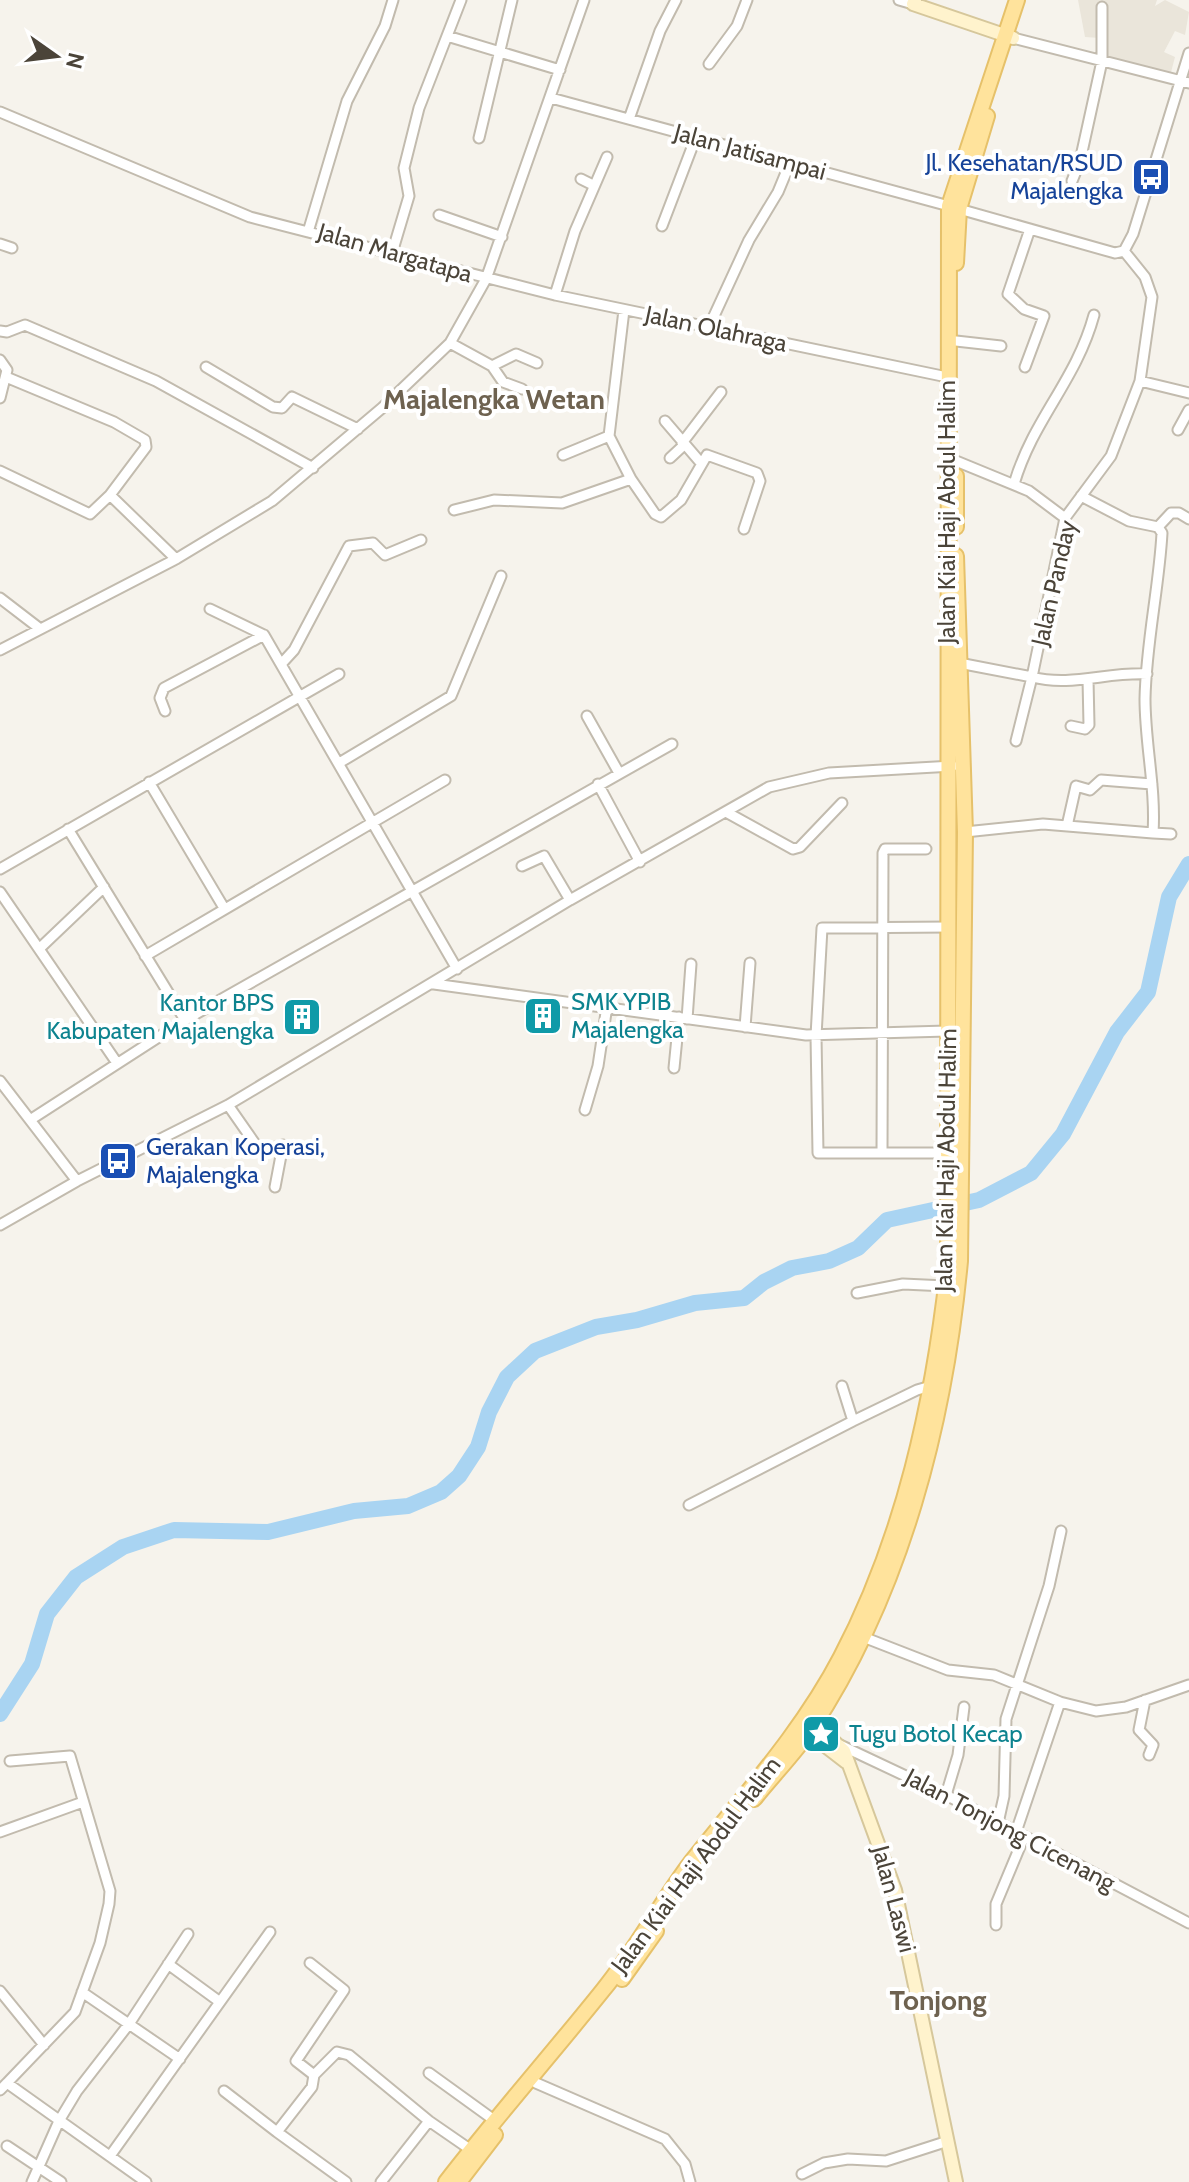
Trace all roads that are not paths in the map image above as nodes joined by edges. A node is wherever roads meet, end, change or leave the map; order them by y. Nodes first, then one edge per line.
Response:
1 (393, 0) edge
2 (461, 0) edge
3 (512, 0) edge
4 (584, 0) edge
5 (676, 0) edge
6 (747, 0) edge
7 (899, 0) edge
8 (1017, 0) edge
9 (1027, 0) edge
10 (914, 2) edge
11 (1102, 7) dead end
12 (447, 36) junction
13 (1009, 37) junction
14 (499, 52) junction
15 (1189, 53) edge
16 (1102, 61) junction
17 (709, 64) dead end
18 (560, 70) junction
19 (1184, 82) edge
20 (551, 98) junction
21 (0, 112) edge
22 (629, 119) junction
23 (696, 137) junction
24 (479, 138) dead end
25 (607, 157) dead end
26 (790, 163) junction
27 (581, 179) dead end
28 (1072, 181) dead end
29 (593, 185) junction
30 (954, 207) junction
31 (439, 215) dead end
32 (662, 226) dead end
33 (1030, 229) junction
34 (308, 232) junction
35 (502, 237) junction
36 (0, 244) edge
37 (12, 248) dead end
38 (1124, 251) junction
39 (392, 253) junction
40 (486, 279) junction
41 (555, 295) junction
42 (624, 310) junction
43 (1094, 315) dead end
44 (708, 329) junction
45 (0, 331) edge
46 (956, 341) junction
47 (450, 343) junction
48 (1001, 346) dead end
49 (0, 360) edge
50 (537, 363) dead end
51 (492, 366) junction
52 (206, 367) dead end
53 (1025, 367) dead end
54 (6, 377) junction
55 (947, 377) junction
56 (1140, 381) junction
57 (522, 389) dead end
58 (721, 392) dead end
59 (1189, 393) edge
60 (0, 398) edge
61 (1189, 410) edge
62 (665, 421) dead end
63 (358, 429) junction
64 (1178, 430) dead end
65 (609, 436) junction
66 (683, 444) junction
67 (563, 455) dead end
68 (670, 458) dead end
69 (956, 461) junction
70 (701, 463) junction
71 (313, 468) junction
72 (0, 471) edge
73 (631, 479) junction
74 (1014, 484) junction
75 (110, 495) junction
76 (1081, 496) junction
77 (454, 510) dead end
78 (1065, 518) junction
79 (1189, 519) edge
80 (1158, 527) junction
81 (744, 529) dead end
82 (421, 540) dead end
83 (176, 559) junction
84 (501, 576) dead end
85 (0, 598) edge
86 (210, 609) dead end
87 (39, 628) junction
88 (264, 635) junction
89 (0, 650) edge
90 (283, 662) junction
91 (959, 663) junction
92 (339, 674) dead end
93 (1147, 674) junction
94 (1032, 677) junction
95 (1088, 679) junction
96 (301, 695) junction
97 (165, 711) dead end
98 (587, 716) dead end
99 (1071, 726) dead end
100 (1016, 741) dead end
101 (672, 744) dead end
102 (339, 763) junction
103 (956, 765) junction
104 (619, 773) junction
105 (445, 780) dead end
106 (149, 782) junction
107 (598, 784) junction
108 (1152, 784) junction
109 (842, 803) dead end
110 (726, 812) junction
111 (372, 824) junction
112 (1067, 826) junction
113 (68, 829) junction
114 (965, 832) junction
115 (1153, 833) junction
116 (1171, 834) dead end
117 (926, 849) dead end
118 (640, 862) junction
119 (522, 866) dead end
120 (0, 869) edge
121 (104, 887) junction
122 (0, 892) edge
123 (410, 892) junction
124 (570, 900) junction
125 (224, 908) junction
126 (883, 927) junction
127 (950, 927) junction
128 (40, 948) junction
129 (145, 956) junction
130 (750, 963) dead end
131 (691, 964) dead end
132 (457, 969) junction
133 (434, 984) junction
134 (607, 1006) junction
135 (683, 1018) junction
136 (185, 1020) junction
137 (745, 1027) junction
138 (882, 1031) junction
139 (947, 1031) junction
140 (816, 1036) junction
141 (117, 1063) junction
142 (674, 1068) dead end
143 (0, 1081) edge
144 (228, 1105) junction
145 (585, 1110) dead end
146 (30, 1120) junction
147 (882, 1153) junction
148 (950, 1162) junction
149 (77, 1181) junction
150 (275, 1187) dead end
151 (0, 1225) edge
152 (954, 1235) junction
153 (946, 1286) junction
154 (857, 1293) dead end
155 (842, 1386) dead end
156 (931, 1386) junction
157 (853, 1421) junction
158 (689, 1505) dead end
159 (1061, 1531) dead end
160 (857, 1634) junction
161 (1017, 1685) junction
162 (1189, 1685) edge
163 (1145, 1700) junction
164 (1060, 1702) junction
165 (964, 1707) dead end
166 (808, 1724) junction
167 (834, 1746) junction
168 (1149, 1755) dead end
169 (10, 1761) dead end
170 (946, 1795) junction
171 (83, 1802) junction
172 (998, 1823) junction
173 (0, 1832) edge
174 (1020, 1835) junction
175 (1189, 1923) edge
176 (996, 1925) dead end
177 (270, 1932) dead end
178 (188, 1934) dead end
179 (639, 1947) junction
180 (310, 1963) dead end
181 (168, 1964) junction
182 (0, 1991) edge
183 (82, 1992) junction
184 (220, 2002) junction
185 (129, 2024) junction
186 (44, 2045) junction
187 (180, 2059) junction
188 (429, 2073) dead end
189 (314, 2075) junction
190 (536, 2083) junction
191 (2, 2088) edge
192 (224, 2091) dead end
193 (494, 2120) junction
194 (59, 2121) junction
195 (429, 2121) junction
196 (277, 2132) junction
197 (948, 2141) junction
198 (7, 2146) dead end
199 (471, 2150) junction
200 (110, 2156) junction
201 (39, 2166) junction
202 (802, 2174) dead end
203 (138, 2179) edge
204 (32, 2182) edge
205 (61, 2182) edge
206 (346, 2182) edge
207 (381, 2182) edge
208 (446, 2182) edge
209 (458, 2182) edge
210 (690, 2182) edge
211 (956, 2182) edge

1 - 34 street, Jalan Margatapa
2 - 12 street
3 - 14 street
4 - 18 street
5 - 22 street
6 - 17 street
7 - 10 street
8 - 13 main road, Jalan Kiai Haji Abdul Halim
9 - 13 main road, Jalan Kiai Haji Abdul Halim
10 - 13 main road
11 - 16 street
12 - 14 street
12 - 39 street
13 - 16 street
13 - 30 main road, Jalan Kiai Haji Abdul Halim
14 - 18 street
14 - 24 street
15 - 19 street
16 - 19 street
16 - 28 street
18 - 20 street
19 - 38 street
20 - 22 street, Jalan Jatisampai
20 - 35 street
21 - 34 street
22 - 23 street, Jalan Jatisampai
23 - 26 street, Jalan Jatisampai
23 - 32 street
25 - 29 street
26 - 30 street, Jalan Jatisampai
26 - 44 street
27 - 29 street
29 - 41 street
30 - 33 street, Jalan Jatisampai
30 - 46 main road, Jalan Kiai Haji Abdul Halim
30 - 55 main road, Jalan Kiai Haji Abdul Halim
31 - 35 street
33 - 38 street, Jalan Jatisampai
33 - 53 street
34 - 39 street, Jalan Margatapa
35 - 40 street
36 - 37 street
38 - 56 street, Jalan Panday
39 - 40 street, Jalan Margatapa
40 - 41 street, Jalan Olahraga
40 - 47 street
41 - 42 street, Jalan Olahraga
42 - 44 street, Jalan Olahraga
42 - 65 street
43 - 74 street
44 - 55 street, Jalan Olahraga
45 - 71 street
46 - 48 street
46 - 69 main road, Jalan Kiai Haji Abdul Halim
47 - 51 street
47 - 63 street
49 - 54 street
50 - 51 street
51 - 57 street
52 - 63 street
54 - 60 street
54 - 75 street
55 - 103 main road, Jalan Kiai Haji Abdul Halim
56 - 59 street
56 - 76 street, Jalan Panday
58 - 66 street
61 - 64 street
62 - 66 street
63 - 71 street
65 - 67 street
65 - 73 street
66 - 68 street
66 - 70 street
69 - 74 street
69 - 91 main road, Jalan Kiai Haji Abdul Halim
70 - 73 street
70 - 81 street
71 - 83 street
72 - 75 street
73 - 77 street
74 - 78 street
75 - 83 street
76 - 78 street, Jalan Panday
76 - 80 street
78 - 94 street, Jalan Panday
79 - 80 street
80 - 93 street
82 - 90 street
83 - 87 street
84 - 102 street
85 - 87 street
86 - 88 street
87 - 89 street
88 - 90 street
88 - 97 street
90 - 96 street
91 - 94 street, Jalan Panday
91 - 103 main road, Jalan Kiai Haji Abdul Halim
92 - 96 street
93 - 95 street
93 - 108 street
94 - 95 street
94 - 100 street
95 - 99 street
96 - 102 street
96 - 106 street
98 - 104 street
101 - 104 street
102 - 111 street
103 - 110 street
103 - 114 main road, Jalan Kiai Haji Abdul Halim
103 - 127 main road, Jalan Kiai Haji Abdul Halim
104 - 107 street
105 - 111 street
106 - 113 street
106 - 125 street
107 - 118 street
107 - 123 street
108 - 112 street
108 - 115 street
109 - 110 street
110 - 118 street
111 - 123 street
111 - 125 street
112 - 114 street
112 - 115 street
113 - 120 street
113 - 121 street
114 - 148 main road, Jalan Kiai Haji Abdul Halim
115 - 116 street
117 - 126 street
118 - 124 street
119 - 124 street
121 - 128 street
121 - 129 street
122 - 128 street
123 - 132 street
123 - 136 street
124 - 132 street
125 - 129 street
126 - 127 street
126 - 138 street
126 - 140 street
127 - 139 main road, Jalan Kiai Haji Abdul Halim
128 - 141 street
129 - 136 street
130 - 137 street
131 - 135 street
132 - 133 street
133 - 134 street
133 - 144 street
134 - 135 street
134 - 145 street
135 - 137 street
135 - 142 street
136 - 141 street
137 - 140 street
138 - 139 street
138 - 140 street
138 - 147 street
139 - 148 main road, Jalan Kiai Haji Abdul Halim
140 - 147 street
141 - 146 street
143 - 146 street
144 - 149 street
144 - 150 street
146 - 149 street
147 - 148 street
148 - 152 main road, Jalan Kiai Haji Abdul Halim
149 - 151 street
152 - 153 main road, Jalan Kiai Haji Abdul Halim
152 - 160 main road, Jalan Kiai Haji Abdul Halim
153 - 154 street
153 - 156 main road, Jalan Kiai Haji Abdul Halim
155 - 157 street
156 - 157 street
156 - 160 main road, Jalan Kiai Haji Abdul Halim
157 - 158 street
159 - 161 street
160 - 161 street
160 - 166 main road, Jalan Kiai Haji Abdul Halim
161 - 164 street
161 - 172 street
162 - 163 street
163 - 164 street
163 - 168 street
164 - 174 street
165 - 170 street
166 - 167 main road, Jalan Laswi
166 - 179 main road, Jalan Kiai Haji Abdul Halim
167 - 170 street, Jalan Tonjong Cicenang
167 - 197 main road, Jalan Laswi
169 - 171 street
170 - 172 street, Jalan Tonjong Cicenang
171 - 173 street
171 - 183 street
172 - 174 street, Jalan Tonjong Cicenang
174 - 175 street, Jalan Tonjong Cicenang
174 - 176 street
177 - 184 street
178 - 181 street
179 - 190 main road, Jalan Kiai Haji Abdul Halim
179 - 193 main road, Jalan Kiai Haji Abdul Halim
180 - 189 street
181 - 184 street
181 - 185 street
182 - 186 street
183 - 185 street
183 - 186 street
184 - 187 street
185 - 187 street
185 - 194 street
186 - 191 street
187 - 200 street
188 - 193 street
189 - 195 street
189 - 196 street
190 - 209 main road, Jalan Kiai Haji Abdul Halim
190 - 210 street
191 - 194 street
192 - 196 street
193 - 199 main road, Jalan Kiai Haji Abdul Halim
194 - 200 street
194 - 201 street
195 - 199 street
195 - 207 street
196 - 206 street
197 - 202 street
197 - 211 main road, Jalan Laswi
198 - 201 street
199 - 208 main road, Jalan Kiai Haji Abdul Halim
200 - 203 street
201 - 204 street
201 - 205 street

